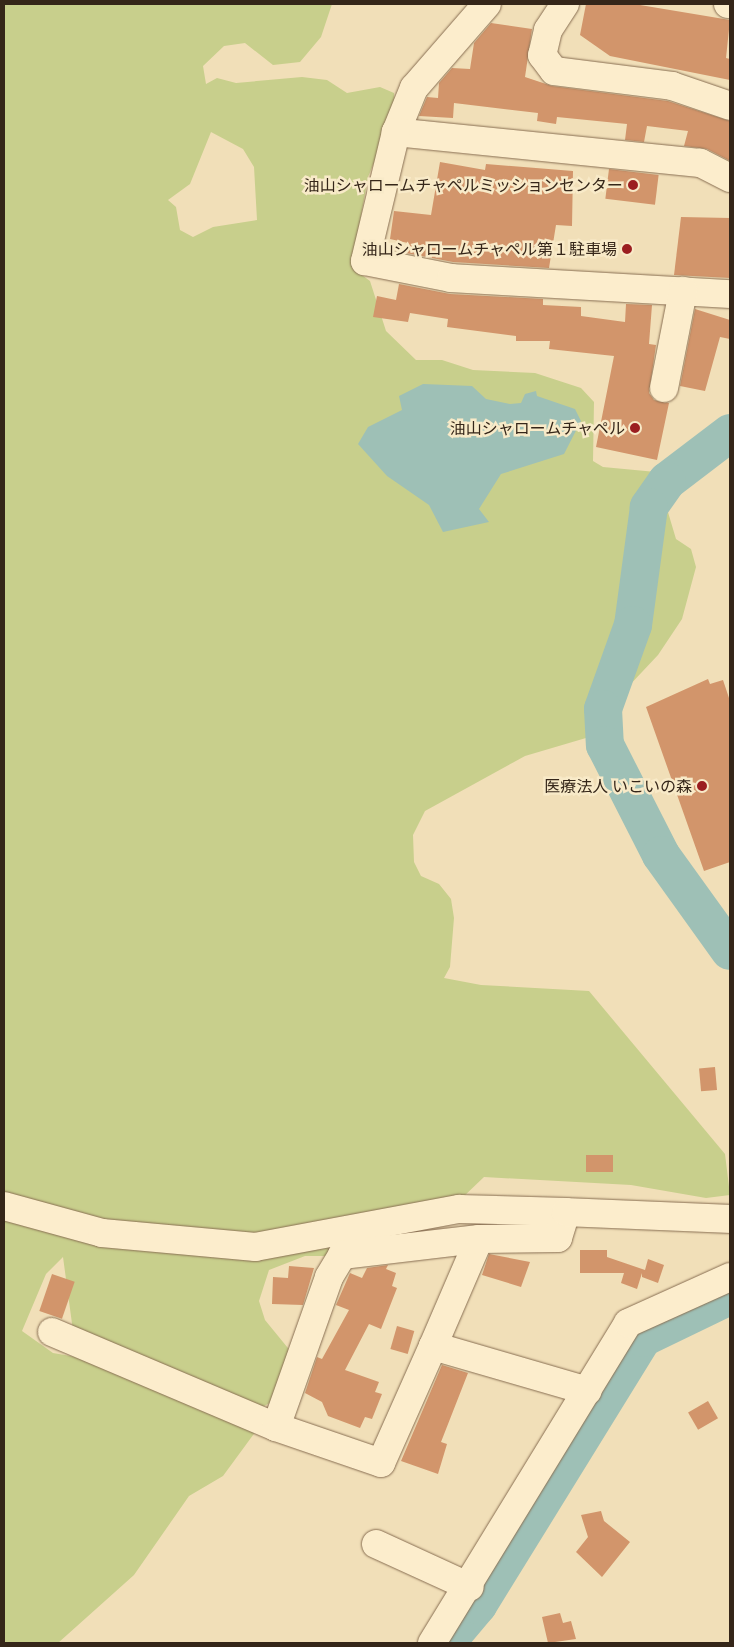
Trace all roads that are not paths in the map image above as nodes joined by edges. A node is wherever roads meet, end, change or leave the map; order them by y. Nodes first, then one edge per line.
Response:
1 (487, 4) edge
2 (565, 4) edge
3 (730, 106) edge
4 (396, 132) junction
5 (730, 178) edge
6 (682, 291) junction
7 (730, 294) edge
8 (664, 388) dead end
9 (4, 1206) edge
10 (566, 1212) junction
11 (730, 1219) edge
12 (479, 1239) junction
13 (730, 1277) edge
14 (52, 1332) dead end
15 (433, 1346) junction
16 (588, 1391) junction
17 (276, 1426) junction
18 (376, 1544) dead end
19 (470, 1587) junction
20 (432, 1643) edge

1 - 4 street
2 - 3 street
4 - 5 street
4 - 6 street
6 - 7 street
6 - 8 street
9 - 10 street
10 - 11 street
10 - 12 street
12 - 15 street
12 - 17 street
13 - 16 street
14 - 17 street
15 - 16 street
15 - 17 street
16 - 19 street
18 - 19 street
19 - 20 street

